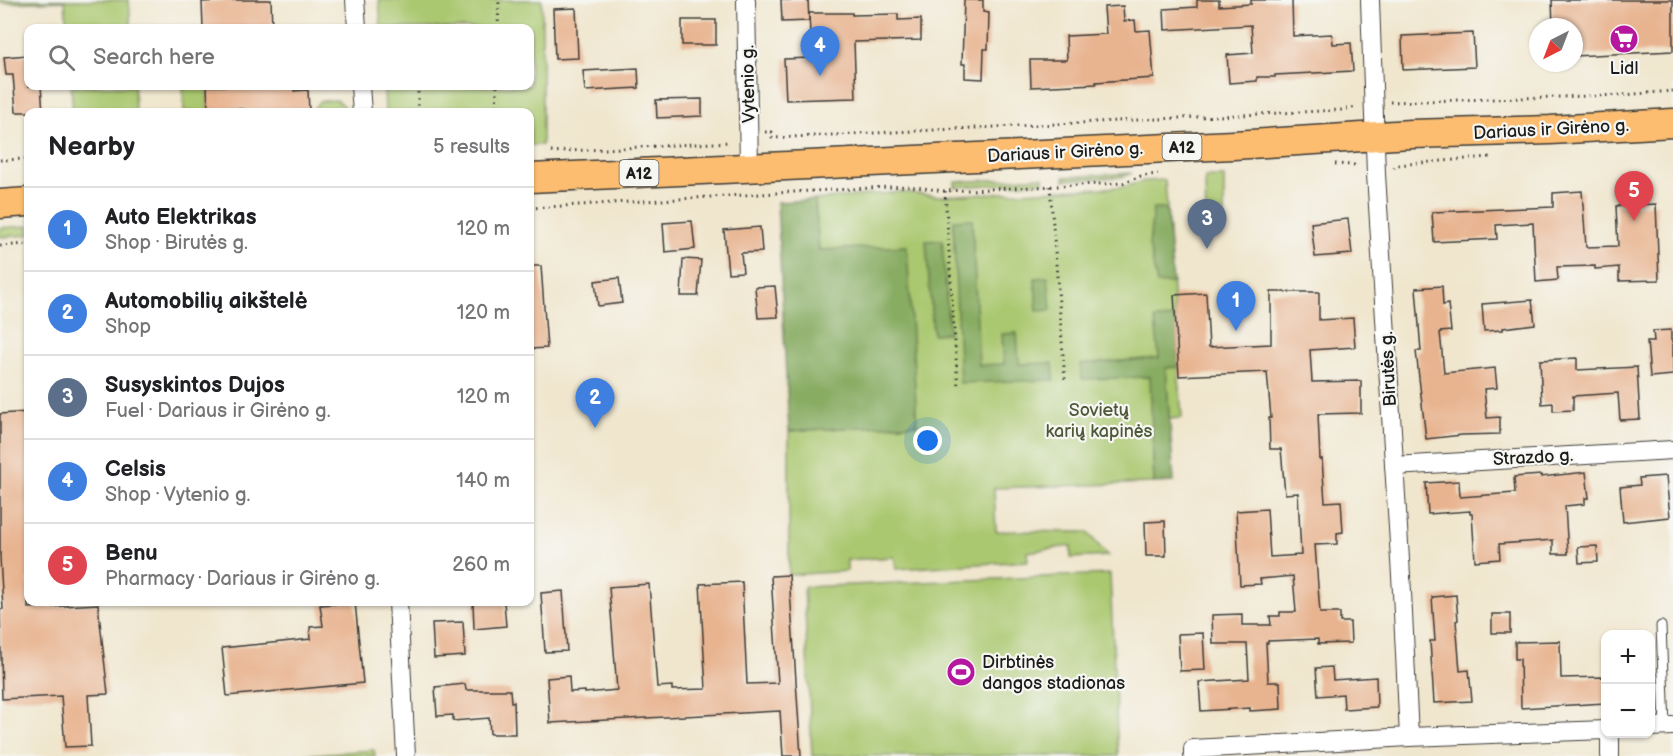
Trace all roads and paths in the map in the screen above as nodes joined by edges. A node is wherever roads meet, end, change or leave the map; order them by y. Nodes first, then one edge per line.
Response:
1 (355, 0) edge
2 (499, 0) edge
3 (746, 0) edge
4 (1370, 0) edge
5 (357, 24) edge
6 (498, 24) edge
7 (360, 90) edge
8 (418, 90) edge
9 (496, 90) edge
10 (1673, 91) edge
11 (1374, 102) junction
12 (362, 108) edge
13 (418, 108) edge
14 (496, 108) edge
15 (1673, 123) edge
16 (748, 133) junction
17 (1376, 136) junction
18 (541, 152) dead end
19 (1495, 157) dead end
20 (24, 159) edge
21 (0, 160) edge
22 (1333, 164) dead end
23 (749, 167) junction
24 (1163, 173) dead end
25 (1376, 174) junction
26 (534, 178) edge
27 (1050, 186) junction
28 (945, 191) junction
29 (24, 202) edge
30 (0, 204) edge
31 (534, 208) edge
32 (24, 244) edge
33 (0, 246) edge
34 (1065, 380) dead end
35 (958, 388) dead end
36 (1673, 450) edge
37 (1394, 466) junction
38 (398, 606) edge
39 (1661, 626) dead end
40 (1663, 727) edge
41 (1601, 730) edge
42 (1408, 737) junction
43 (1610, 738) edge
44 (1193, 752) edge
45 (406, 756) edge
46 (1610, 756) edge

1 - 5 street
2 - 6 path
3 - 16 street, Vytenio g.
4 - 11 street, Birutės g.
7 - 12 street
8 - 13 path
9 - 14 path
10 - 11 path
11 - 16 path
11 - 17 street, Birutės g.
15 - 17 highway, Dariaus ir Girėno g. / A12
16 - 18 path
16 - 23 street, Vytenio g.
17 - 23 highway, Dariaus ir Girėno g. / A12
17 - 25 street, Birutės g.
19 - 25 path
20 - 21 path
22 - 25 path
23 - 26 highway, Dariaus ir Girėno g. / A12
24 - 27 path
25 - 37 street, Birutės g.
27 - 28 path
27 - 34 path
28 - 31 path
28 - 35 path
29 - 30 highway
32 - 33 path
36 - 37 street, Strazdo g.
37 - 42 street, Birutės g.
38 - 45 street
39 - 40 lane
41 - 42 street
42 - 44 street
43 - 46 street

